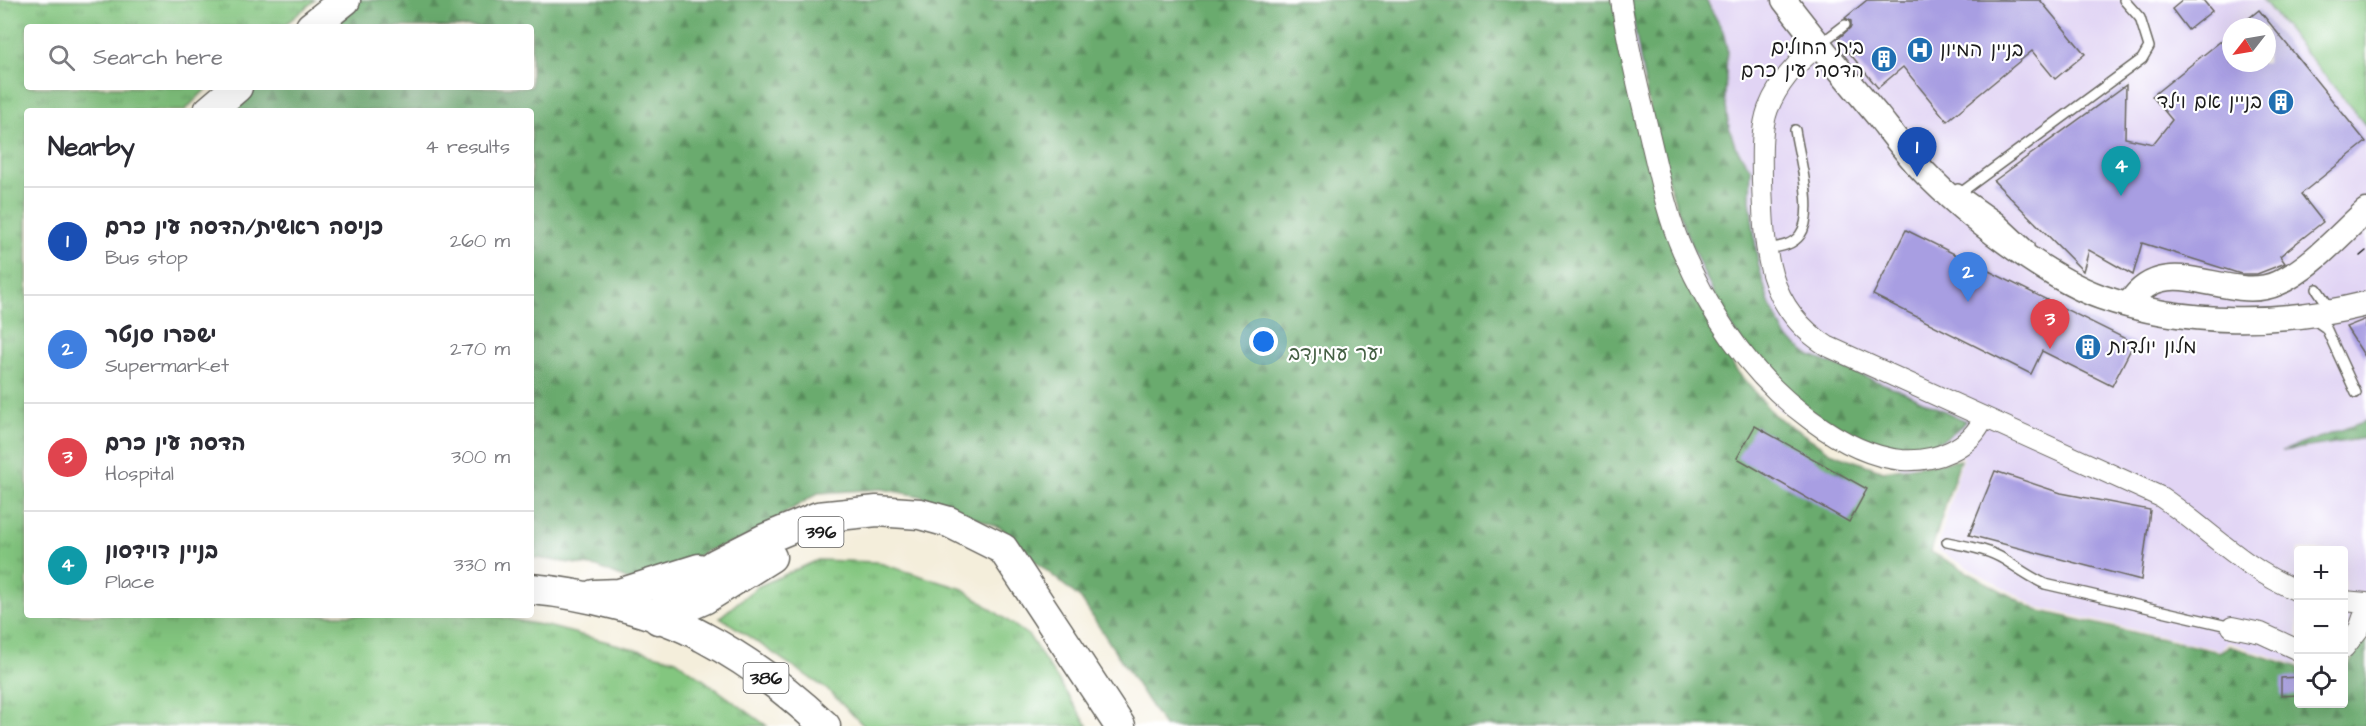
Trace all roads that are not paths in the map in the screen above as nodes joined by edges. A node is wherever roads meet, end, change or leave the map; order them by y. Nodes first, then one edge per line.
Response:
1 (345, 0) edge
2 (1621, 0) edge
3 (1784, 0) edge
4 (2124, 0) edge
5 (315, 24) edge
6 (1845, 25) dead end
7 (1819, 45) junction
8 (234, 90) edge
9 (212, 108) edge
10 (1795, 130) dead end
11 (1935, 183) junction
12 (1963, 191) junction
13 (2366, 211) edge
14 (1766, 249) junction
15 (2053, 273) junction
16 (2317, 290) dead end
17 (2366, 297) edge
18 (2129, 304) junction
19 (2366, 304) edge
20 (2337, 309) junction
21 (2299, 315) junction
22 (2333, 341) junction
23 (2356, 393) dead end
24 (1984, 417) junction
25 (1947, 542) dead end
26 (1003, 549) junction
27 (716, 564) junction
28 (534, 589) edge
29 (2294, 589) edge
30 (582, 596) junction
31 (2348, 601) edge
32 (2366, 603) edge
33 (2366, 609) edge
34 (658, 619) junction
35 (2232, 627) joint
36 (2348, 646) edge
37 (2294, 648) edge
38 (825, 726) edge
39 (1120, 726) edge

1 - 5 main road
2 - 24 street
3 - 7 street
4 - 12 lane
6 - 7 lane
7 - 11 street
7 - 14 street
8 - 9 main road
10 - 14 lane
11 - 12 lane
11 - 15 street
12 - 15 lane
13 - 18 street
14 - 24 street
15 - 18 street
16 - 20 lane
17 - 20 lane
18 - 21 street
19 - 20 street
20 - 21 street
20 - 22 lane
21 - 22 lane
22 - 23 lane
24 - 29 street
25 - 35 lane
26 - 27 main road, 396
26 - 34 main road, 396
26 - 39 main road, 396
27 - 30 main road
27 - 34 main road, 396
28 - 30 main road, 386
30 - 34 main road, 386
31 - 32 street
33 - 36 street
34 - 38 main road, 386
35 - 37 street

